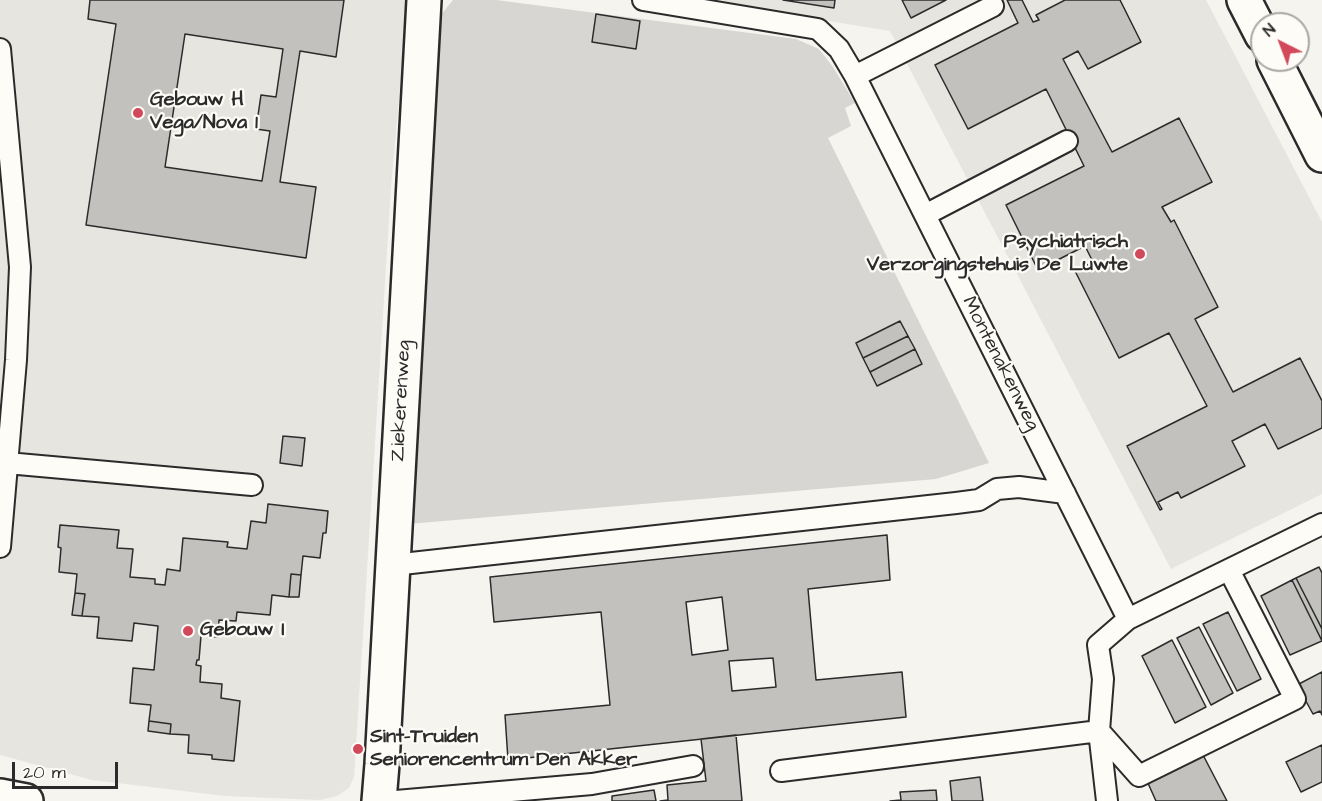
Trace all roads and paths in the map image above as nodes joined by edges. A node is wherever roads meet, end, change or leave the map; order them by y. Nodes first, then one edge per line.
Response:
1 (424, 0) edge
2 (643, 0) edge
3 (993, 6) dead end
4 (0, 49) edge
5 (1280, 72) edge
6 (855, 76) junction
7 (1067, 141) dead end
8 (1322, 155) edge
9 (925, 215) junction
10 (8, 359) edge
11 (7, 463) junction
12 (252, 485) dead end
13 (1065, 493) junction
14 (1322, 524) edge
15 (0, 547) edge
16 (393, 565) junction
17 (1229, 570) junction
18 (1128, 619) junction
19 (1099, 731) junction
20 (693, 766) dead end
21 (781, 771) dead end
22 (592, 792) edge
23 (0, 796) edge
24 (26, 801) edge
25 (379, 801) edge
26 (396, 801) edge
27 (1107, 801) edge

1 - 16 street, Ziekerenweg
2 - 6 lane, Montenakenweg
3 - 6 lane
4 - 10 lane
5 - 8 street
6 - 9 lane, Montenakenweg
7 - 9 lane
9 - 13 lane, Montenakenweg
10 - 11 lane
11 - 12 lane
11 - 15 lane
13 - 16 lane
13 - 18 lane, Montenakenweg
14 - 17 lane
16 - 25 street, Ziekerenweg
17 - 18 lane
17 - 19 lane
18 - 19 lane
19 - 21 lane
19 - 27 lane
20 - 22 lane
22 - 26 lane
23 - 24 street

